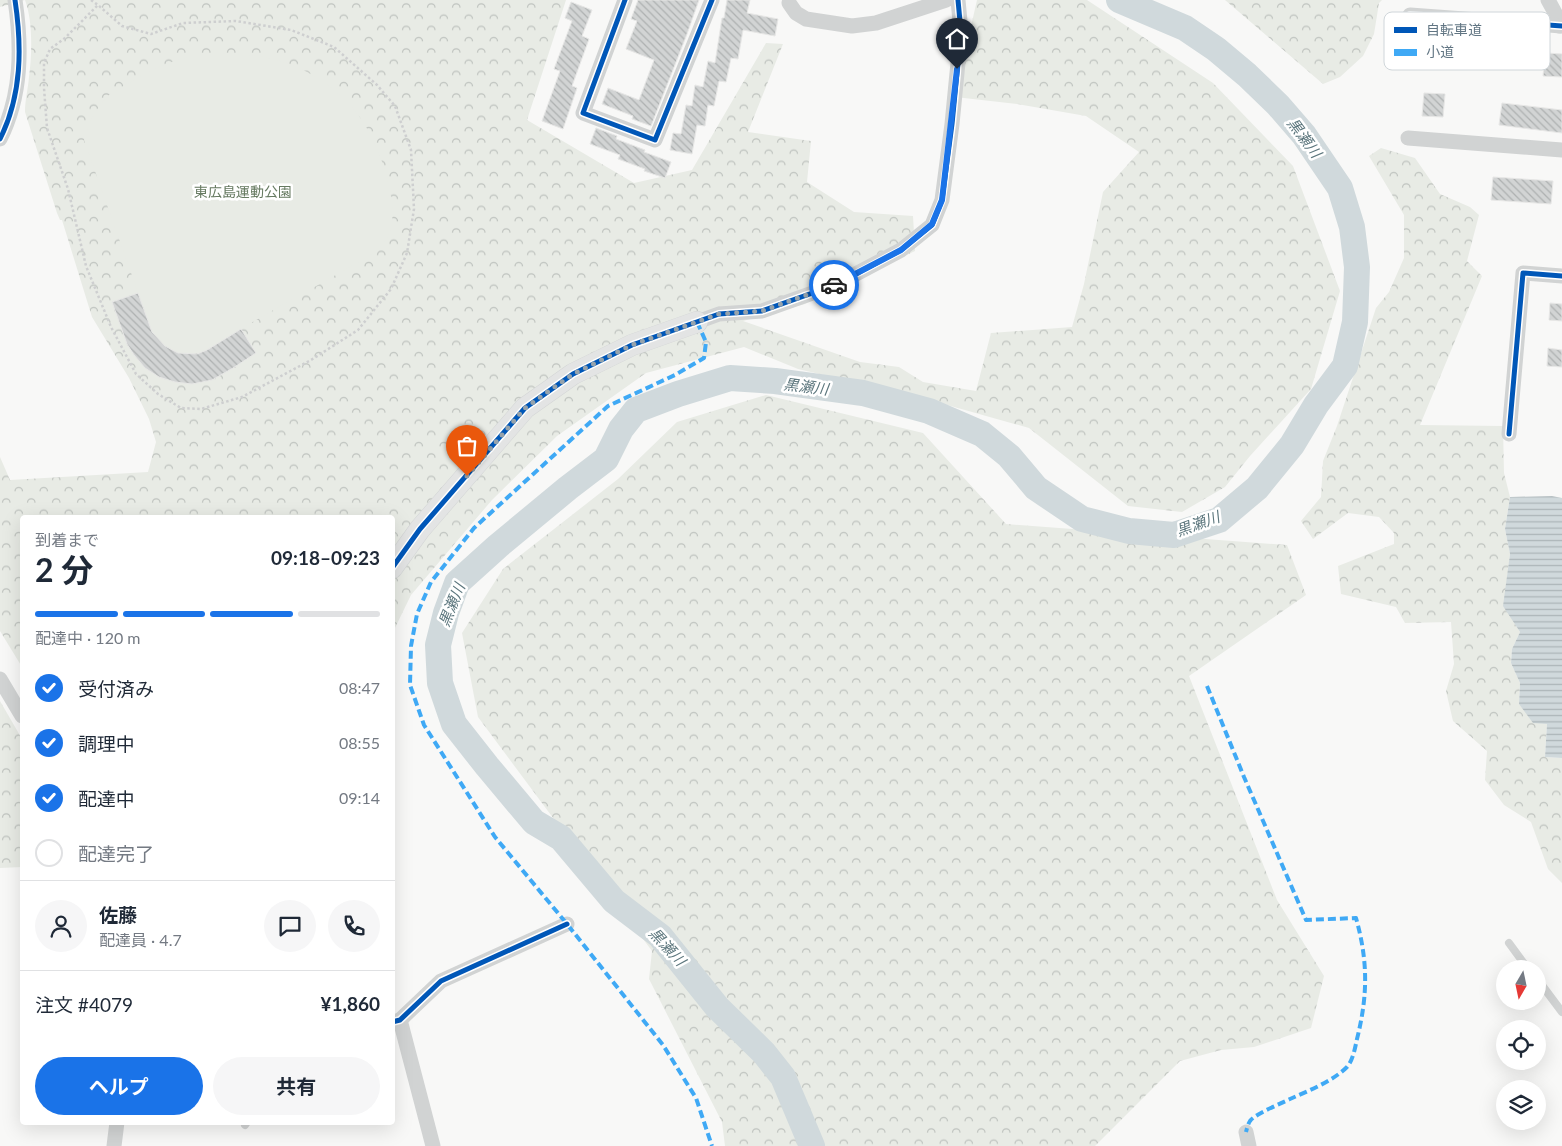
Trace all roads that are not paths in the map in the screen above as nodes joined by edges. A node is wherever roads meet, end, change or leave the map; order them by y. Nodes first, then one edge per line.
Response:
1 (15, 0) edge
2 (626, 0) edge
3 (712, 0) edge
4 (946, 0) edge
5 (958, 0) edge
6 (1548, 0) edge
7 (789, 3) dead end
8 (1560, 26) edge
9 (1408, 138) dead end
10 (0, 139) edge
11 (1562, 150) edge
12 (1562, 276) edge
13 (697, 322) joint
14 (1509, 434) dead end
15 (395, 564) edge
16 (0, 679) edge
17 (20, 713) edge
18 (567, 924) dead end
19 (1509, 944) dead end
20 (1521, 960) edge
21 (1546, 991) edge
22 (1562, 1012) edge
23 (396, 1021) edge
24 (117, 1125) edge
25 (114, 1146) edge
26 (433, 1146) edge

1 - 10 street
2 - 3 street
4 - 7 street
5 - 13 street
6 - 8 street
9 - 11 street
12 - 14 street
13 - 15 street
16 - 17 street
18 - 23 street
19 - 20 lane
21 - 22 lane
23 - 26 street
24 - 25 street

